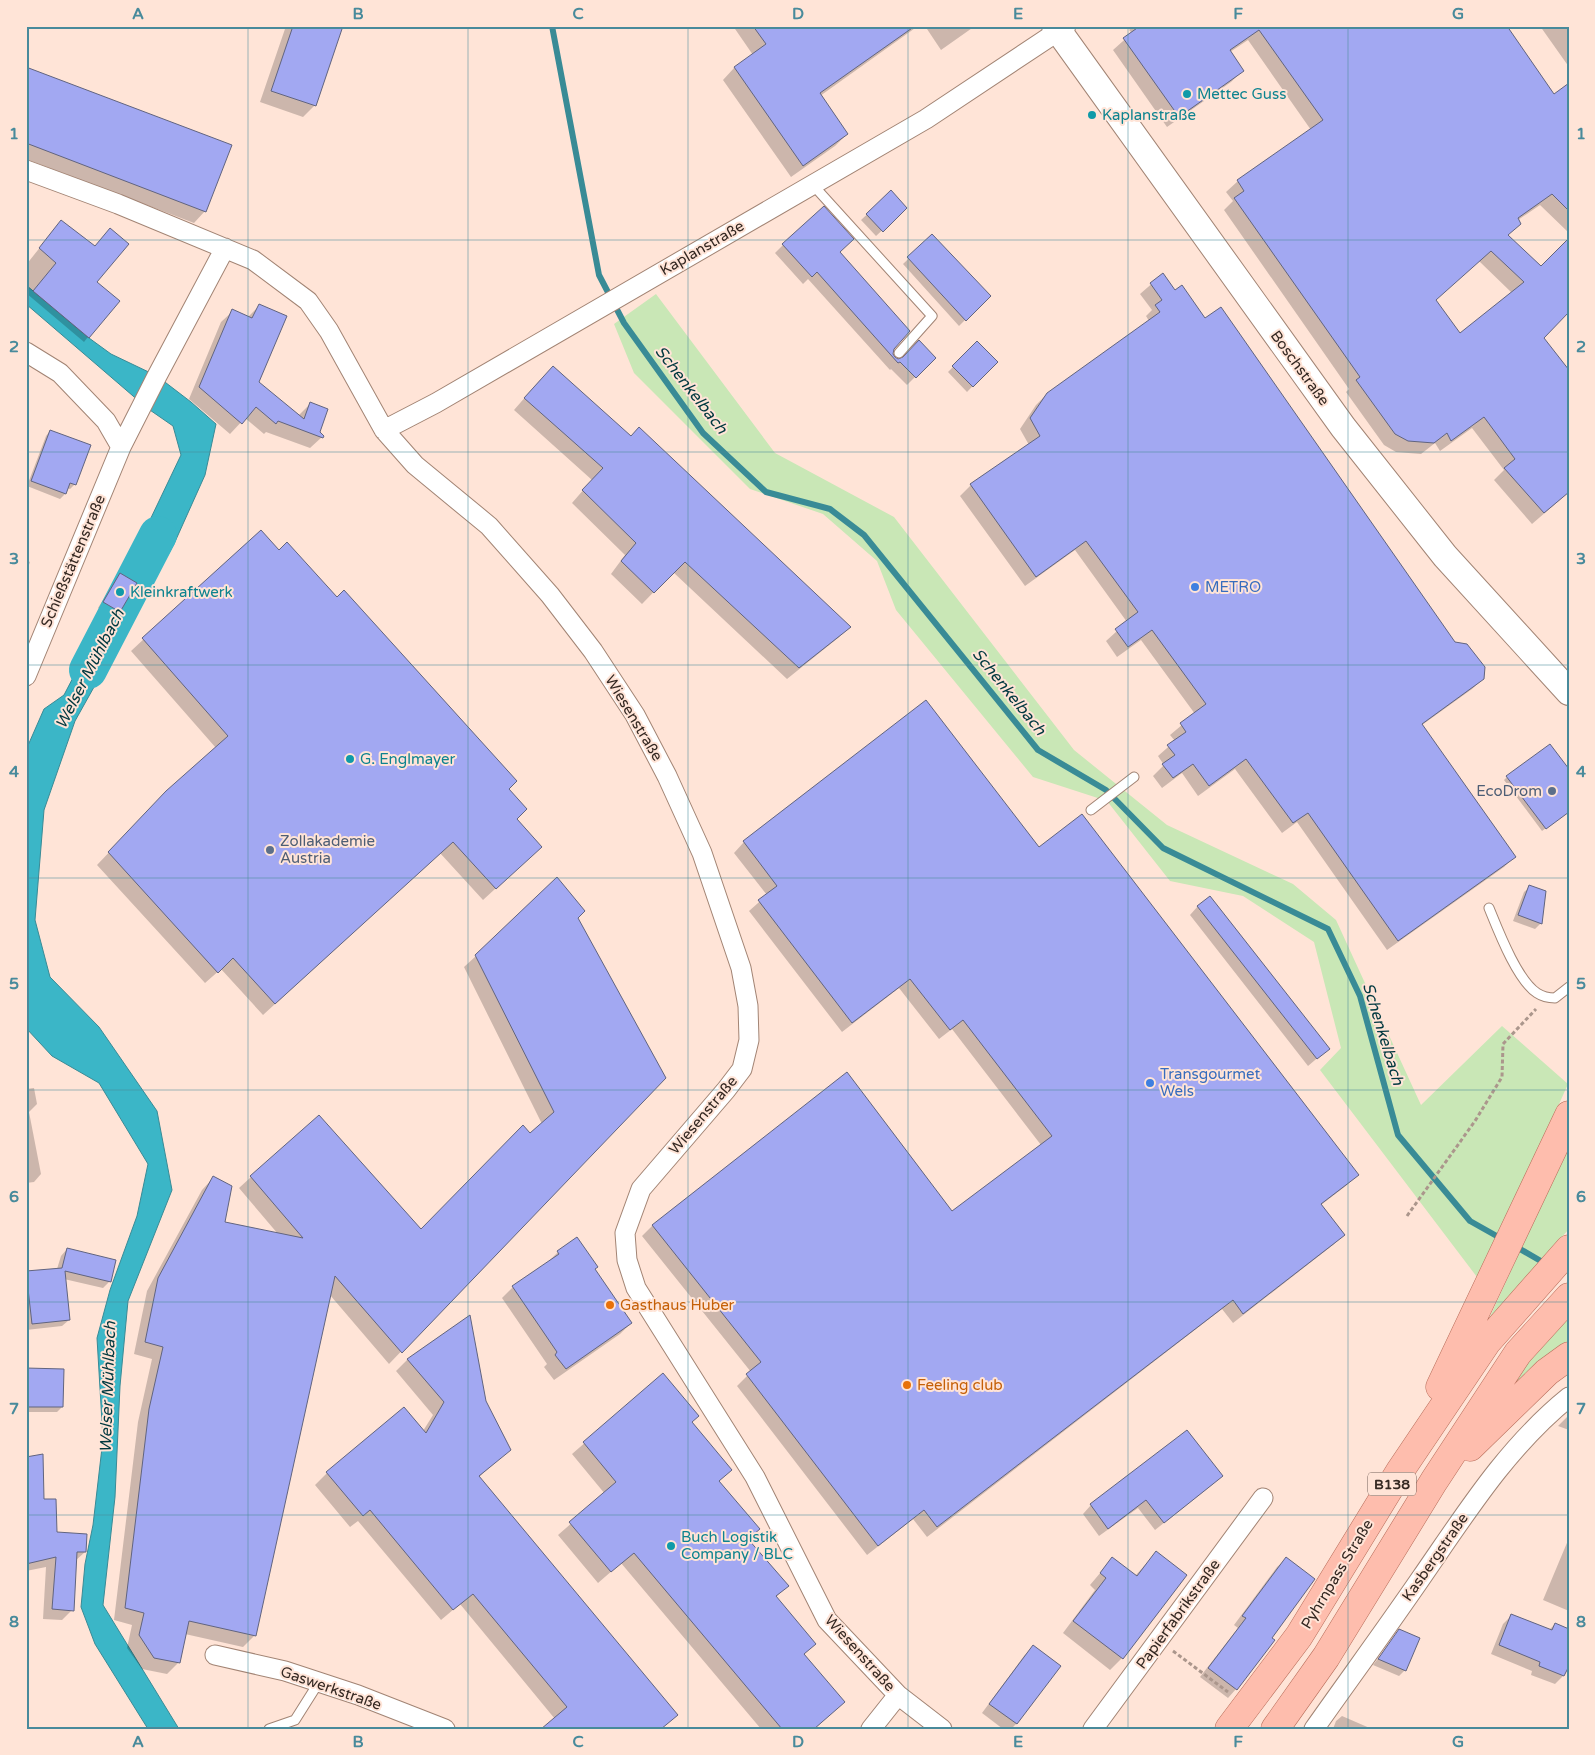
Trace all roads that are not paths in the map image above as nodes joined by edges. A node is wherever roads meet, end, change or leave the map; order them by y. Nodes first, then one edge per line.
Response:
1 (1060, 28) edge
2 (26, 170) edge
3 (813, 185) junction
4 (224, 248) junction
5 (26, 352) edge
6 (899, 353) dead end
7 (384, 430) junction
8 (122, 447) junction
9 (26, 676) edge
10 (1569, 692) edge
11 (1134, 777) dead end
12 (1090, 810) dead end
13 (1489, 908) dead end
14 (1569, 987) edge
15 (1569, 1115) edge
16 (1569, 1249) edge
17 (1569, 1297) edge
18 (1569, 1356) edge
19 (1569, 1397) edge
20 (1400, 1471) junction
21 (1434, 1481) junction
22 (1263, 1498) dead end
23 (215, 1655) dead end
24 (319, 1682) junction
25 (898, 1695) junction
26 (269, 1729) edge
27 (445, 1729) edge
28 (871, 1729) edge
29 (942, 1729) edge
30 (1093, 1729) edge
31 (1229, 1729) edge
32 (1274, 1729) edge
33 (1314, 1729) edge

1 - 3 street, Kaplanstraße
1 - 10 main road, Boschstraße
2 - 4 street
3 - 6 lane
3 - 7 street, Kaplanstraße
4 - 7 street
4 - 8 street, Schießstättenstraße
5 - 8 street
7 - 25 street, Wiesenstraße
8 - 9 street, Schießstättenstraße
11 - 12 lane
13 - 14 lane
15 - 20 main road
16 - 20 main road, Pyhrnpass Straße / B138
17 - 21 main road, B138
18 - 21 main road
19 - 33 street, Kasbergstraße
20 - 31 main road, Pyhrnpass Straße / B138
21 - 32 main road, B138
22 - 30 street, Papierfabrikstraße
23 - 24 street, Gaswerkstraße
24 - 26 lane
24 - 27 street, Gaswerkstraße
25 - 28 street, Wiesenstraße
25 - 29 street

